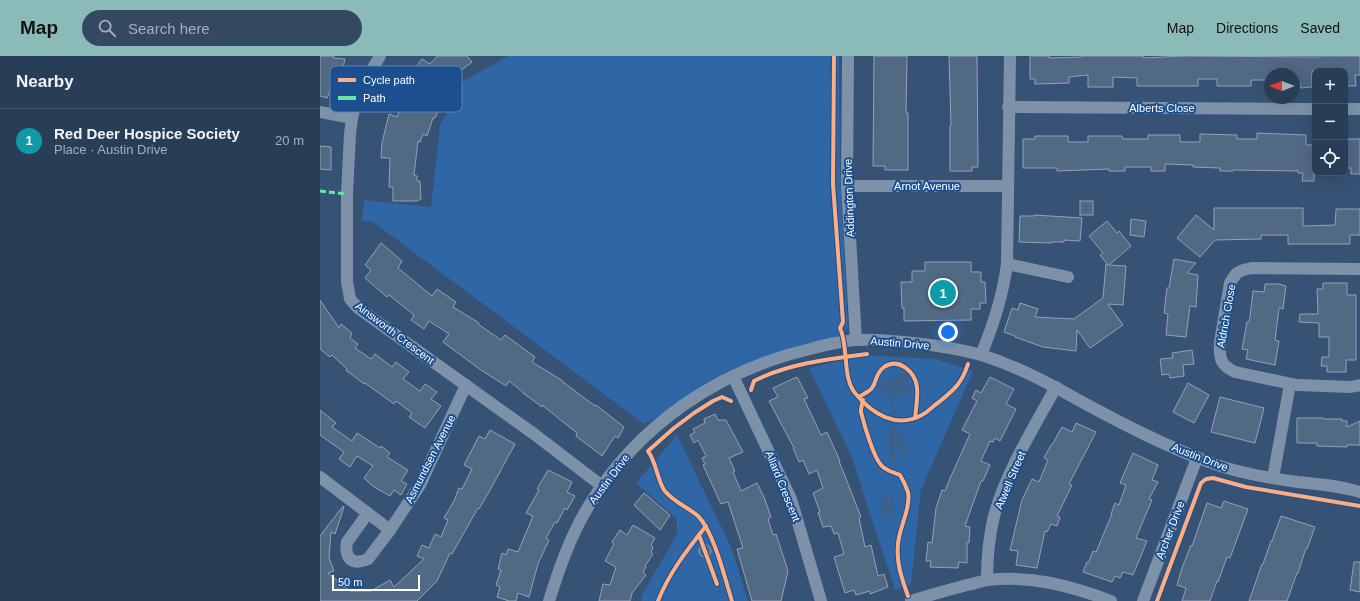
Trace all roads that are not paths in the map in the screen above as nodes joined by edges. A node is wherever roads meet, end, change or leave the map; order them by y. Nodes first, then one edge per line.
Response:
1 (380, 56) edge
2 (848, 56) edge
3 (1010, 56) edge
4 (375, 66) edge
5 (1008, 107) junction
6 (1312, 109) edge
7 (1360, 109) edge
8 (1348, 110) edge
9 (320, 112) edge
10 (354, 112) edge
11 (352, 118) junction
12 (847, 186) junction
13 (1008, 186) junction
14 (1007, 264) junction
15 (1360, 269) edge
16 (1068, 277) dead end
17 (856, 340) junction
18 (981, 355) junction
19 (733, 376) junction
20 (1290, 384) junction
21 (1360, 385) edge
22 (466, 386) junction
23 (1056, 387) junction
24 (1198, 458) junction
25 (320, 477) edge
26 (1273, 478) junction
27 (1360, 484) edge
28 (602, 486) junction
29 (1345, 487) junction
30 (1360, 492) edge
31 (368, 513) junction
32 (390, 530) junction
33 (987, 580) junction
34 (549, 601) edge
35 (821, 601) edge
36 (911, 601) edge
37 (1111, 601) edge
38 (1143, 601) edge

1 - 4 street, Ainsworth Crescent
2 - 12 street, Addington Drive
3 - 5 street
5 - 6 street, Alberts Close
5 - 13 street
7 - 8 street
9 - 11 street
10 - 11 street, Ainsworth Crescent
11 - 22 street, Ainsworth Crescent
12 - 13 street, Arnot Avenue
12 - 17 street, Addington Drive
13 - 14 street
14 - 16 street
14 - 18 street
15 - 20 street, Aldrich Close
17 - 18 street, Austin Drive
17 - 19 street, Austin Drive
18 - 23 street, Austin Drive
19 - 28 street, Austin Drive
19 - 35 street, Allard Crescent
20 - 21 street, Aldrich Close
20 - 26 street
22 - 28 street, Ainsworth Crescent
22 - 32 street, Asmundsen Avenue
23 - 24 street, Austin Drive
23 - 33 street, Atwell Street
24 - 26 street, Austin Drive
24 - 38 street, Archer Drive
25 - 31 street
26 - 29 street, Austin Drive
27 - 29 street, Austin Drive
28 - 34 street, Austin Drive
29 - 30 street, Austin Drive
31 - 32 street
31 - 32 street, Asmundsen Avenue
33 - 36 street
33 - 37 street

